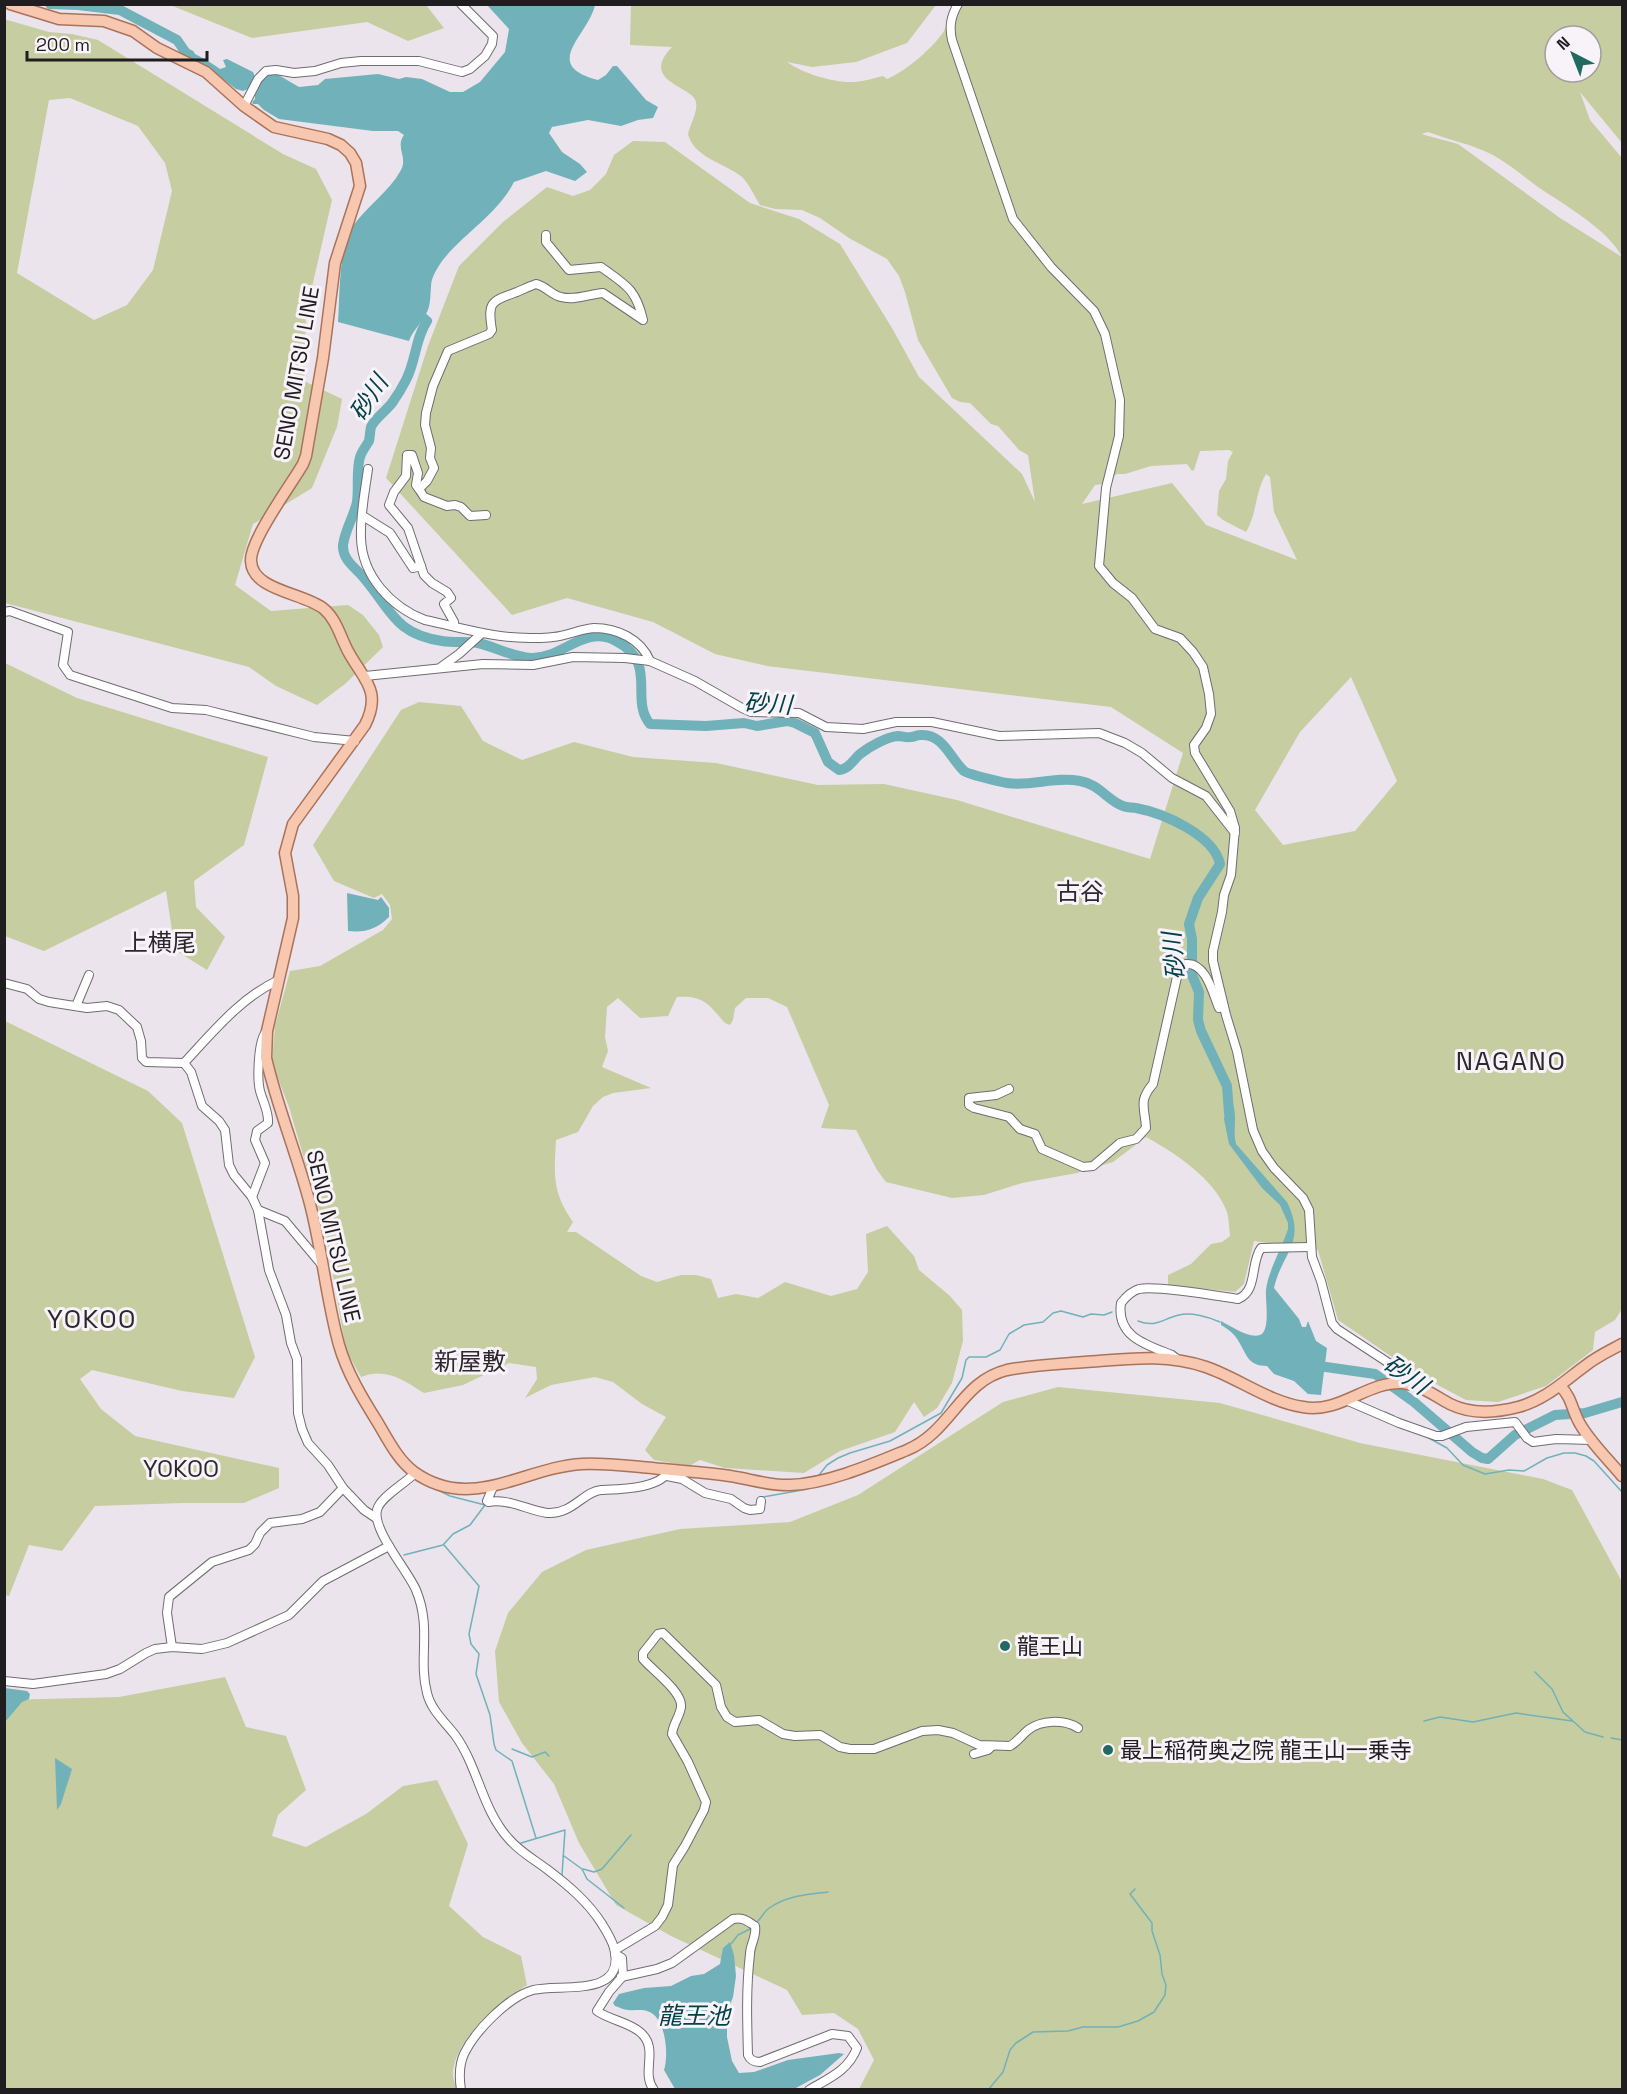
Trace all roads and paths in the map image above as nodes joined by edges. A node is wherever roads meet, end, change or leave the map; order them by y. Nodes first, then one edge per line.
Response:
1 (10, 4) edge
2 (460, 4) edge
3 (958, 4) edge
4 (244, 106) junction
5 (546, 235) dead end
6 (368, 469) dead end
7 (419, 489) junction
8 (486, 514) dead end
9 (363, 516) junction
10 (421, 566) junction
11 (4, 612) edge
12 (454, 626) junction
13 (480, 635) junction
14 (646, 661) junction
15 (439, 668) junction
16 (365, 676) junction
17 (355, 741) junction
18 (1235, 834) junction
19 (89, 975) dead end
20 (279, 980) junction
21 (4, 983) edge
22 (76, 1005) junction
23 (1226, 1015) junction
24 (267, 1031) junction
25 (184, 1063) junction
26 (1009, 1089) dead end
27 (252, 1197) junction
28 (258, 1210) junction
29 (1311, 1247) junction
30 (324, 1267) junction
31 (1623, 1344) edge
32 (1177, 1359) junction
33 (1417, 1386) junction
34 (1560, 1386) junction
35 (1348, 1401) junction
36 (1592, 1440) junction
37 (415, 1473) junction
38 (668, 1473) junction
39 (1623, 1476) edge
40 (493, 1487) junction
41 (343, 1488) junction
42 (761, 1501) dead end
43 (376, 1518) junction
44 (389, 1546) junction
45 (172, 1647) junction
46 (4, 1681) edge
47 (1078, 1728) dead end
48 (993, 1745) junction
49 (974, 1754) dead end
50 (615, 1952) junction
51 (621, 1977) junction
52 (460, 2090) edge
53 (654, 2090) edge
54 (809, 2090) edge

1 - 4 main road, SENO MITSU LINE
2 - 4 street
3 - 18 street
4 - 16 main road, SENO MITSU LINE
5 - 7 street
6 - 9 street
7 - 8 street
7 - 10 street
9 - 10 street
9 - 12 street
10 - 12 street
11 - 17 street
12 - 13 street
13 - 14 street
13 - 15 street
14 - 15 street
14 - 18 street
15 - 16 street
16 - 17 main road, SENO MITSU LINE
17 - 20 main road, SENO MITSU LINE
18 - 23 street
19 - 22 street
20 - 24 main road, SENO MITSU LINE
20 - 25 street
21 - 22 street
22 - 25 street
23 - 26 street
23 - 29 street
24 - 27 street
24 - 30 main road, SENO MITSU LINE
25 - 27 street
27 - 28 street
28 - 30 street
28 - 41 street
29 - 32 street
29 - 33 street
30 - 37 main road, SENO MITSU LINE
31 - 34 main road, SENO MITSU LINE
32 - 35 main road, SENO MITSU LINE
32 - 38 main road, SENO MITSU LINE
33 - 34 main road, SENO MITSU LINE
33 - 35 main road, SENO MITSU LINE
34 - 36 main road
35 - 36 street
36 - 39 main road
37 - 40 main road, SENO MITSU LINE
37 - 43 street
38 - 40 main road, SENO MITSU LINE
38 - 40 street
38 - 42 street
41 - 43 street
41 - 45 street
43 - 44 street
44 - 45 street
44 - 50 street
45 - 46 street
47 - 48 street
48 - 49 street
48 - 50 street
50 - 51 street
50 - 52 street
51 - 53 street
51 - 54 street

